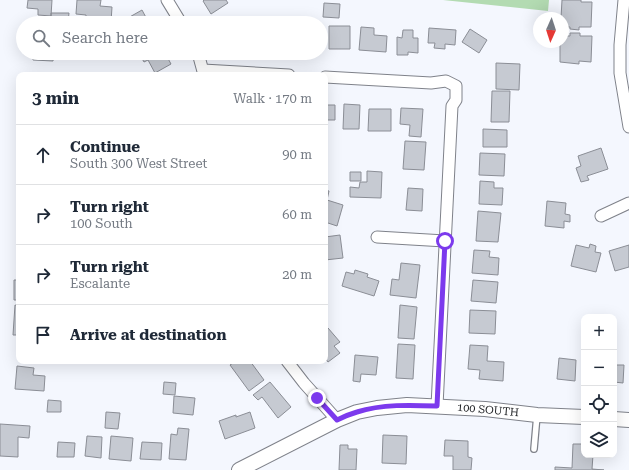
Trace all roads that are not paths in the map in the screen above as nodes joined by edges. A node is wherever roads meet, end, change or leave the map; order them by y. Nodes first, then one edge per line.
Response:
1 (167, 0) edge
2 (625, 6) edge
3 (177, 16) edge
4 (200, 60) edge
5 (204, 72) edge
6 (328, 77) edge
7 (629, 127) edge
8 (629, 203) edge
9 (601, 216) dead end
10 (377, 237) dead end
11 (445, 241) junction
12 (289, 364) edge
13 (437, 406) junction
14 (537, 415) junction
15 (581, 417) edge
16 (617, 419) edge
17 (337, 420) junction
18 (629, 420) edge
19 (534, 448) dead end
20 (239, 470) edge

1 - 3 street
2 - 7 street
4 - 5 street
6 - 11 street
8 - 9 street
10 - 11 street
11 - 13 street
12 - 17 street
13 - 14 street, 100 SOUTH
13 - 17 street, 100 SOUTH
14 - 15 street, 100 SOUTH
14 - 19 lane
16 - 18 street
17 - 20 street, 100 SOUTH

